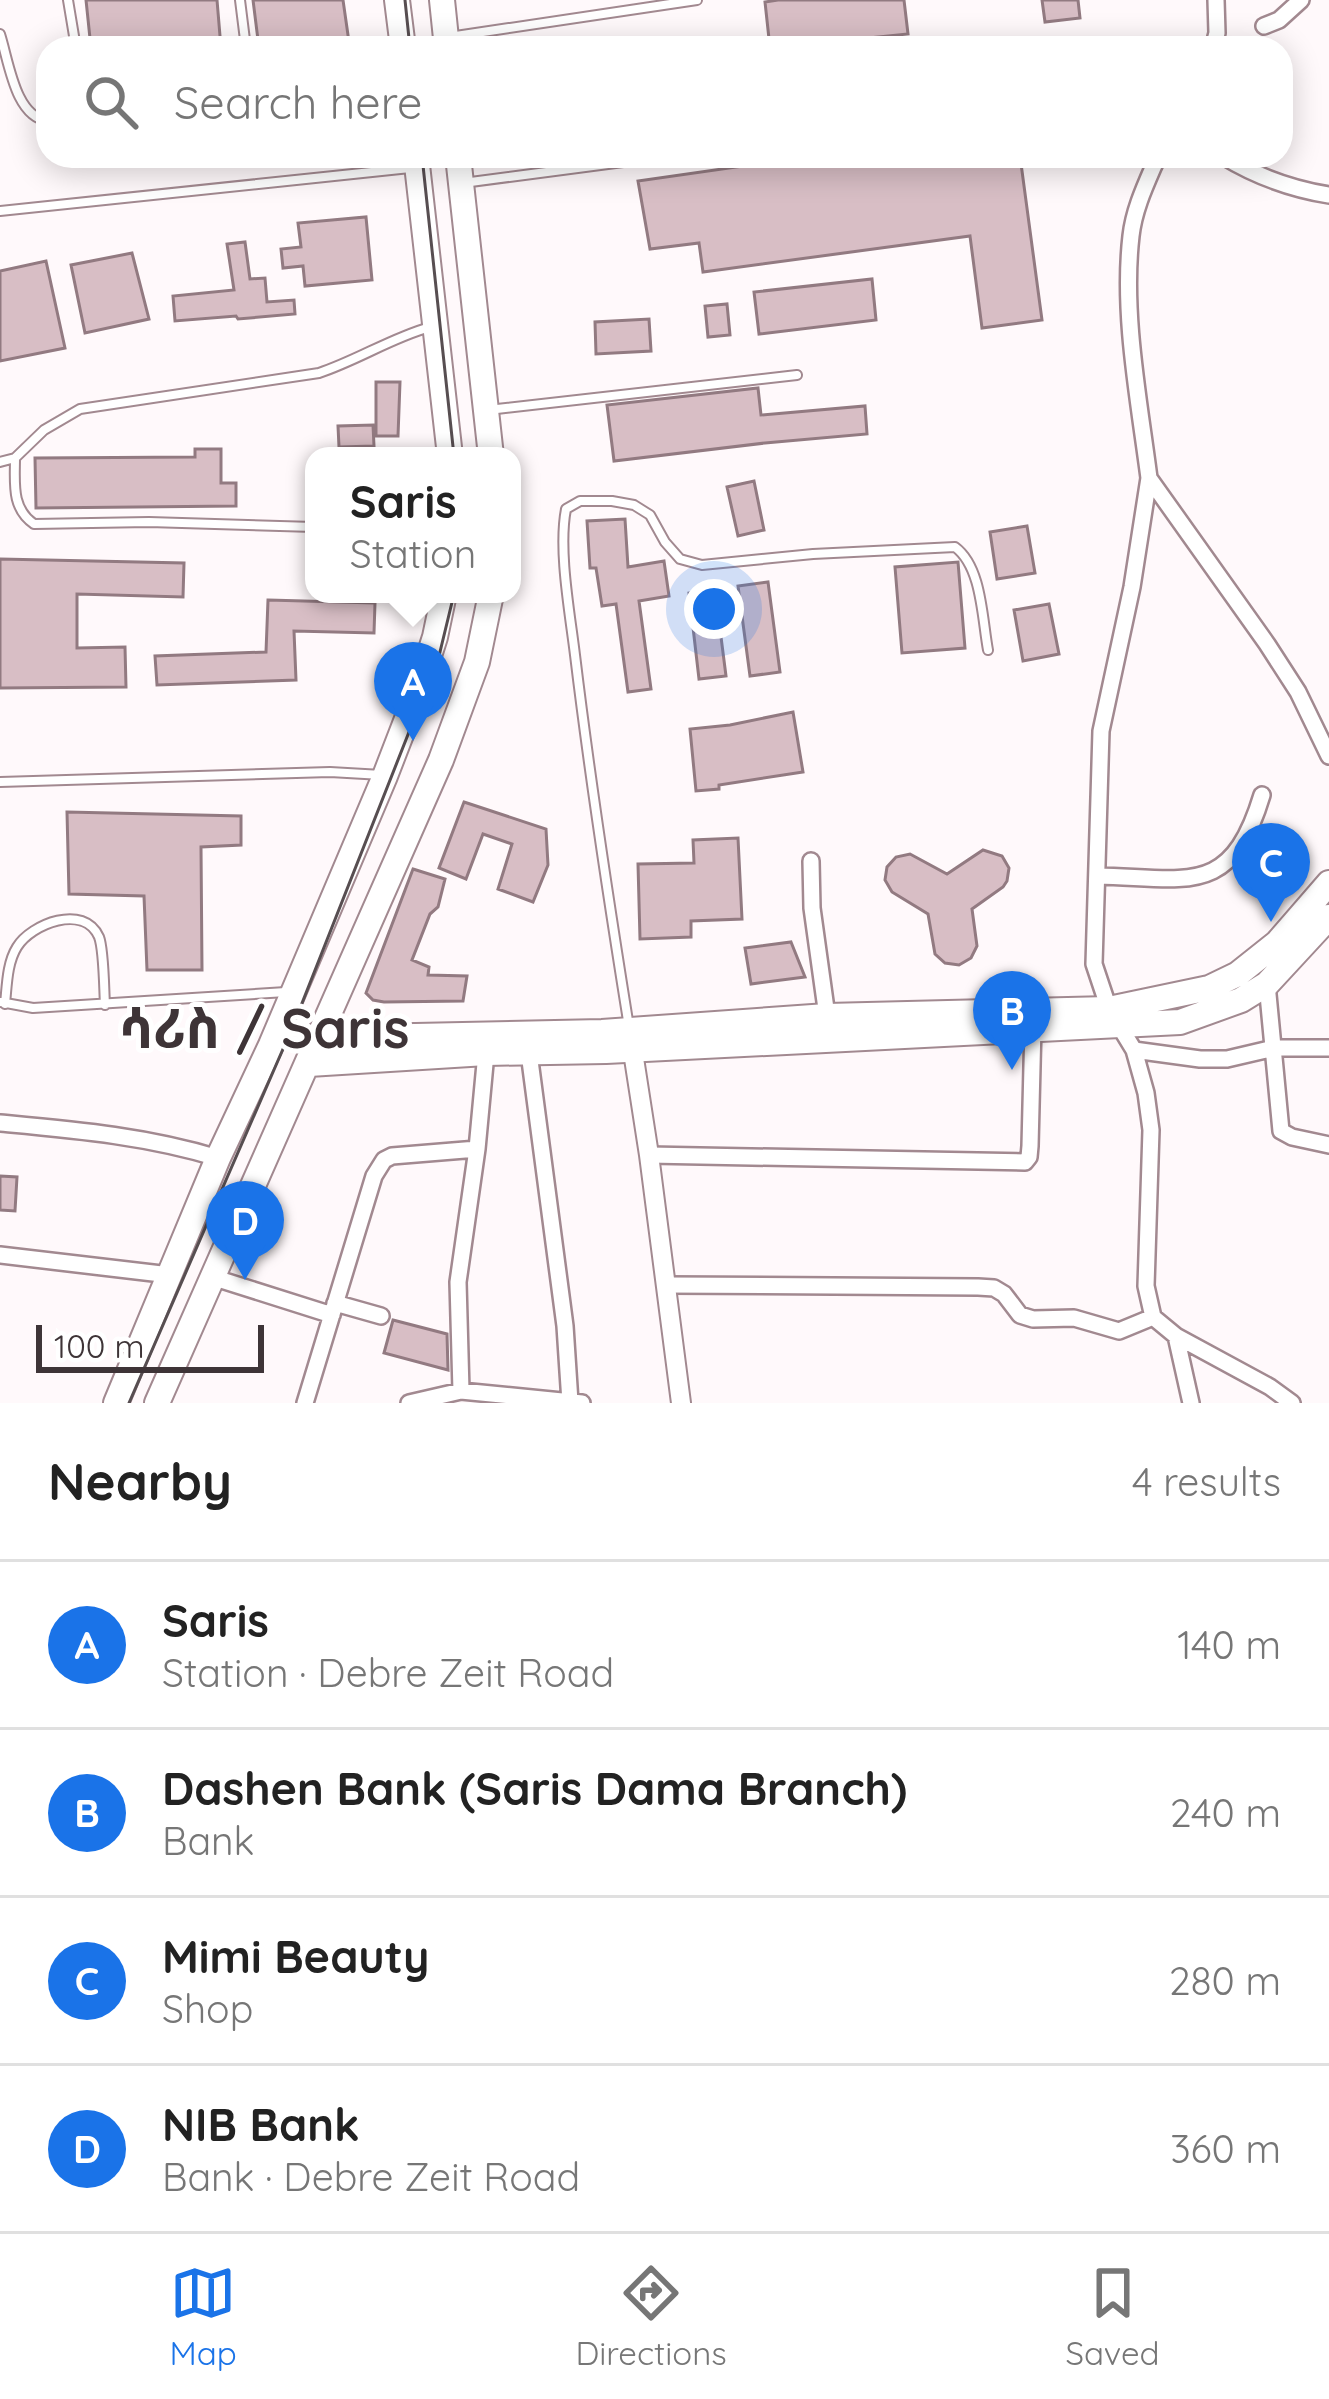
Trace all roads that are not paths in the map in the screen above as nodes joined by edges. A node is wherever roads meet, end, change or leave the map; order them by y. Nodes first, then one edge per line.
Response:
1 (68, 0) edge
2 (240, 0) edge
3 (397, 0) edge
4 (442, 0) edge
5 (584, 0) edge
6 (697, 0) edge
7 (1216, 0) edge
8 (1301, 0) edge
9 (586, 16) junction
10 (1264, 26) dead end
11 (0, 34) edge
12 (74, 36) edge
13 (244, 36) edge
14 (402, 36) edge
15 (445, 36) edge
16 (482, 36) edge
17 (1216, 36) edge
18 (36, 119) edge
19 (367, 168) edge
20 (418, 168) edge
21 (459, 168) edge
22 (577, 168) edge
23 (1153, 168) edge
24 (1248, 168) edge
25 (461, 183) junction
26 (1329, 195) edge
27 (0, 212) edge
28 (436, 325) junction
29 (796, 375) dead end
30 (487, 410) junction
31 (449, 447) edge
32 (490, 447) edge
33 (15, 458) junction
34 (0, 462) edge
35 (1149, 478) junction
36 (305, 526) edge
37 (442, 603) edge
38 (489, 603) edge
39 (988, 650) dead end
40 (1329, 756) edge
41 (385, 776) junction
42 (0, 782) edge
43 (1262, 795) dead end
44 (811, 861) dead end
45 (1098, 876) junction
46 (1329, 883) edge
47 (1329, 916) edge
48 (1267, 984) junction
49 (294, 992) junction
50 (2, 1003) edge
51 (105, 1005) junction
52 (826, 1016) junction
53 (1115, 1018) junction
54 (1032, 1020) junction
55 (320, 1038) junction
56 (631, 1039) junction
57 (1274, 1048) junction
58 (1329, 1048) edge
59 (1134, 1050) junction
60 (486, 1053) junction
61 (529, 1053) junction
62 (309, 1064) junction
63 (0, 1123) edge
64 (1329, 1144) edge
65 (477, 1149) junction
66 (650, 1155) junction
67 (218, 1158) junction
68 (0, 1255) edge
69 (170, 1275) junction
70 (212, 1277) junction
71 (667, 1285) junction
72 (333, 1309) junction
73 (381, 1316) dead end
74 (1153, 1317) junction
75 (1176, 1336) junction
76 (461, 1391) junction
77 (416, 1402) edge
78 (570, 1402) edge
79 (116, 1403) edge
80 (157, 1403) edge
81 (305, 1403) edge
82 (582, 1403) edge
83 (682, 1403) edge
84 (1191, 1403) edge
85 (1292, 1403) edge

1 - 12 lane
2 - 13 lane
3 - 14 main road
4 - 15 main road
5 - 9 lane
6 - 9 lane
7 - 17 street
8 - 10 street
9 - 16 lane
11 - 18 lane
19 - 27 lane
20 - 28 main road
21 - 25 main road
22 - 25 lane
23 - 35 street
24 - 26 street
25 - 30 main road
28 - 31 main road
28 - 33 lane
29 - 30 lane
30 - 32 main road
33 - 34 lane
33 - 36 lane
35 - 40 street
35 - 45 street
37 - 41 main road
38 - 55 main road
39 - 56 lane
41 - 42 lane
41 - 49 main road
43 - 45 street
44 - 52 street
45 - 53 street
46 - 53 main road
47 - 48 main road
48 - 53 main road
48 - 57 street
49 - 51 lane
49 - 67 main road
50 - 51 lane
50 - 51 lane
52 - 54 main road
52 - 56 main road
53 - 54 main road
53 - 59 street
54 - 56 main road
54 - 66 street
55 - 56 main road
55 - 62 main road
56 - 61 main road
56 - 66 street
57 - 58 street
57 - 59 street
57 - 64 street
59 - 74 street
60 - 61 main road
60 - 62 main road
60 - 65 street
61 - 78 street
62 - 70 main road
63 - 67 street
65 - 72 street
65 - 76 street
66 - 71 street
67 - 69 main road
68 - 69 street
69 - 79 main road
70 - 72 street
70 - 80 main road
71 - 74 street
71 - 83 street
72 - 73 street
72 - 81 street
74 - 75 street
75 - 84 street
75 - 85 street
76 - 77 street
76 - 78 street
78 - 82 street

